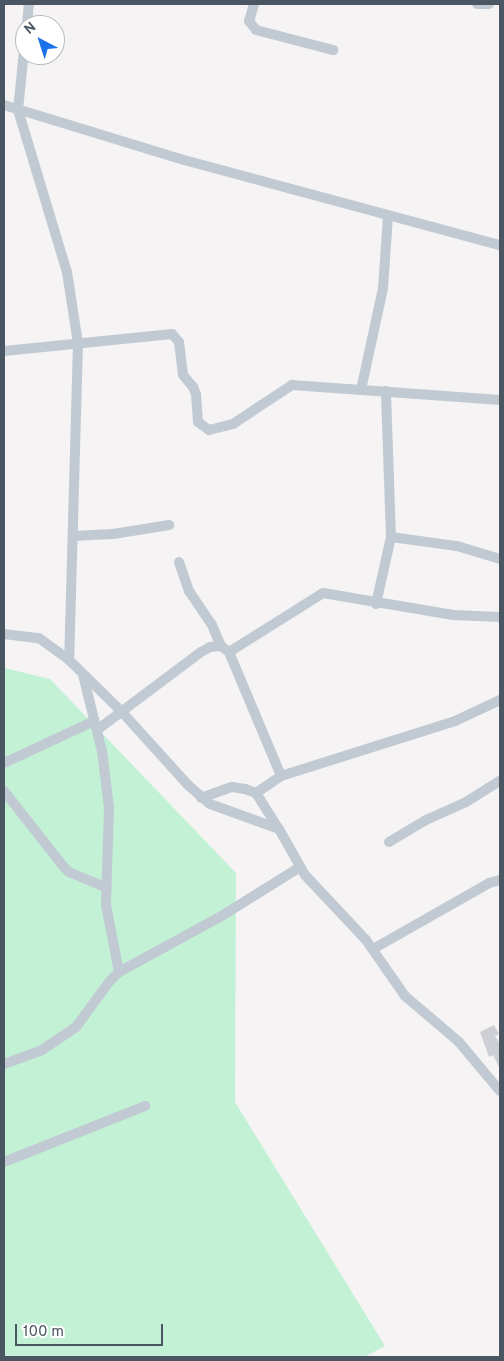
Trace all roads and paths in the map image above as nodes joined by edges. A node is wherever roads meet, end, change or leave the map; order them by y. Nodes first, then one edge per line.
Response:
1 (254, 4) edge
2 (478, 4) edge
3 (489, 4) edge
4 (333, 50) dead end
5 (23, 65) edge
6 (4, 105) edge
7 (18, 110) junction
8 (388, 217) junction
9 (500, 245) edge
10 (78, 344) junction
11 (4, 350) edge
12 (361, 390) junction
13 (386, 391) junction
14 (500, 400) edge
15 (169, 525) dead end
16 (72, 536) junction
17 (391, 537) junction
18 (500, 559) edge
19 (179, 562) dead end
20 (376, 604) junction
21 (500, 618) edge
22 (4, 634) edge
23 (225, 649) junction
24 (69, 660) junction
25 (82, 674) junction
26 (500, 700) edge
27 (121, 711) junction
28 (96, 725) junction
29 (4, 763) edge
30 (281, 776) junction
31 (500, 781) edge
32 (4, 791) edge
33 (256, 793) junction
34 (201, 798) junction
35 (279, 829) junction
36 (388, 842) dead end
37 (300, 867) junction
38 (500, 880) edge
39 (107, 888) junction
40 (373, 949) junction
41 (119, 972) junction
42 (4, 1064) edge
43 (500, 1091) edge
44 (145, 1106) dead end
45 (4, 1162) edge

1 - 4 street
2 - 3 street
5 - 7 street
6 - 7 street
7 - 8 street
7 - 10 street
8 - 9 street
8 - 12 street
10 - 11 street
10 - 12 street
10 - 16 street
12 - 13 street
13 - 14 street
13 - 17 street
15 - 16 street
16 - 24 street
17 - 18 street
17 - 20 street
19 - 23 street
20 - 21 street
20 - 23 street
22 - 24 street
23 - 27 street
23 - 30 street
24 - 25 street
25 - 27 street
25 - 28 street
26 - 30 street
27 - 28 street
27 - 34 street
28 - 29 street
28 - 39 street
30 - 33 street
31 - 36 street
32 - 39 street
33 - 34 street
33 - 35 street
34 - 35 street
35 - 37 street
37 - 40 street
37 - 41 street
38 - 40 street
39 - 41 street
40 - 43 street
41 - 42 street
44 - 45 street

